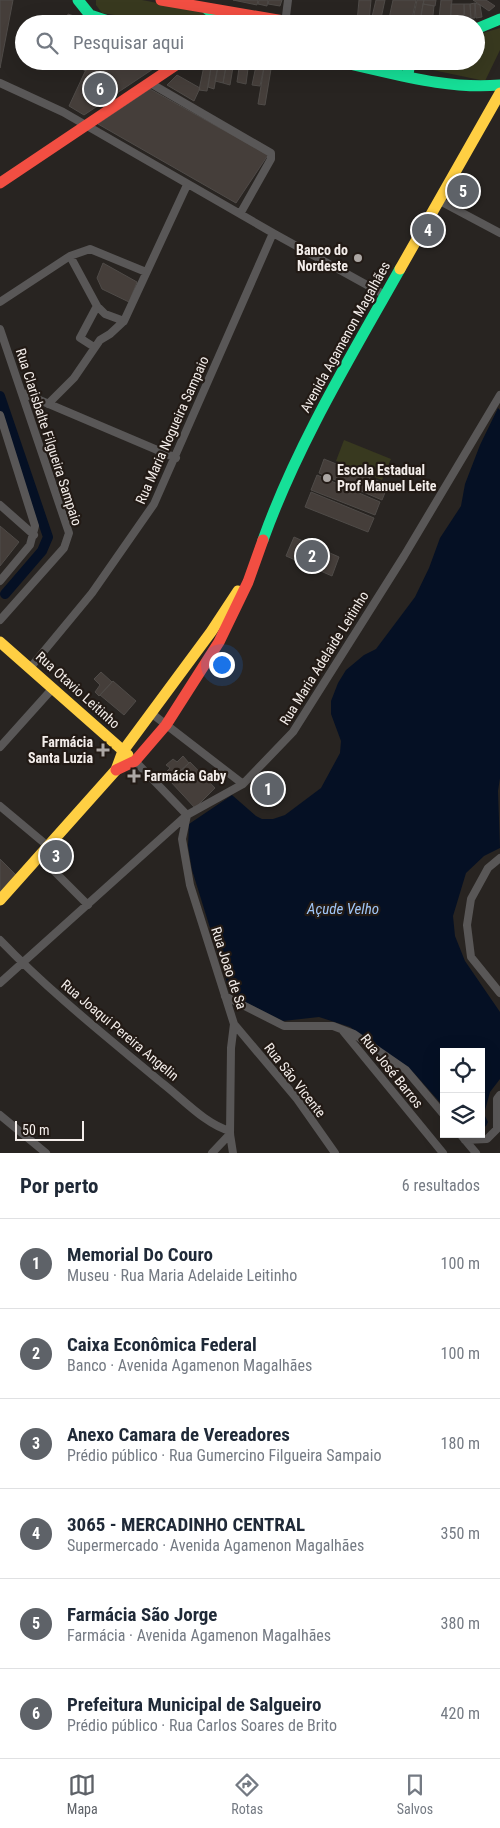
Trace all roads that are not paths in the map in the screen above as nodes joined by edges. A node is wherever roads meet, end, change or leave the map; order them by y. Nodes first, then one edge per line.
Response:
1 (78, 0) edge
2 (162, 0) edge
3 (288, 0) edge
4 (207, 8) junction
5 (90, 15) edge
6 (216, 15) edge
7 (246, 15) edge
8 (286, 15) edge
9 (500, 19) edge
10 (485, 26) edge
11 (169, 70) edge
12 (382, 70) edge
13 (409, 70) edge
14 (408, 75) junction
15 (0, 83) edge
16 (150, 83) junction
17 (498, 88) edge
18 (84, 126) junction
19 (0, 183) edge
20 (187, 185) junction
21 (438, 200) junction
22 (240, 214) junction
23 (500, 232) edge
24 (273, 233) junction
25 (70, 256) junction
26 (146, 272) junction
27 (385, 295) junction
28 (0, 302) edge
29 (97, 306) junction
30 (124, 321) junction
31 (0, 328) edge
32 (94, 347) junction
33 (23, 393) junction
34 (500, 395) edge
35 (48, 404) junction
36 (0, 415) edge
37 (176, 458) junction
38 (0, 505) edge
39 (34, 535) junction
40 (253, 569) junction
41 (0, 581) edge
42 (0, 620) edge
43 (0, 642) edge
44 (197, 651) junction
45 (208, 660) junction
46 (30, 668) junction
47 (172, 684) junction
48 (53, 688) junction
49 (187, 693) junction
50 (151, 714) junction
51 (166, 725) junction
52 (0, 747) edge
53 (123, 751) junction
54 (135, 761) junction
55 (116, 770) junction
56 (243, 784) junction
57 (0, 806) edge
58 (187, 815) junction
59 (49, 847) junction
60 (40, 857) junction
61 (500, 858) edge
62 (0, 900) edge
63 (88, 905) junction
64 (0, 940) edge
65 (24, 964) junction
66 (0, 983) edge
67 (500, 993) edge
68 (225, 996) junction
69 (234, 1024) junction
70 (341, 1029) junction
71 (500, 1095) edge
72 (440, 1110) edge
73 (0, 1115) edge
74 (230, 1132) junction
75 (463, 1138) edge
76 (474, 1138) edge
77 (46, 1153) edge
78 (212, 1153) edge
79 (233, 1153) edge
80 (335, 1153) edge
81 (443, 1153) edge
82 (476, 1153) edge

1 - 5 main road
2 - 4 main road
3 - 8 street
4 - 6 main road
4 - 7 main road
9 - 10 main road
11 - 16 main road
12 - 14 main road
13 - 14 main road
14 - 17 main road
15 - 18 street
16 - 18 main road
16 - 22 street
17 - 21 main road, Avenida Agamenon Magalhães
18 - 19 main road
18 - 20 street
20 - 22 street
20 - 26 street
21 - 23 street
21 - 27 main road, Avenida Agamenon Magalhães
22 - 24 street
24 - 27 street
24 - 37 street, Rua Maria Nogueira Sampaio
25 - 26 street
25 - 28 street
25 - 29 street
26 - 30 street
27 - 40 main road, Avenida Agamenon Magalhães
29 - 30 street
29 - 32 street
30 - 32 street
31 - 33 street, Rua Clarisbalte Filgueira Sampaio
32 - 35 street
33 - 35 street
33 - 42 street, Rua Clarisbalte Filgueira Sampaio
34 - 56 street, Rua Maria Adelaide Leitinho
35 - 37 street
36 - 39 street
37 - 46 street, Rua Maria Nogueira Sampaio
38 - 39 street
39 - 41 street
40 - 44 main road, Avenida Agamenon Magalhães
40 - 45 main road, Avenida Agamenon Magalhães
43 - 46 main road, Rua Otavio Leitinho
44 - 45 main road
44 - 47 main road, Avenida Agamenon Magalhães
45 - 49 main road, Avenida Agamenon Magalhães
46 - 48 main road, Rua Otavio Leitinho
47 - 49 main road
47 - 50 main road, Avenida Agamenon Magalhães
48 - 52 street
48 - 53 main road, Rua Otavio Leitinho
49 - 51 main road, Avenida Agamenon Magalhães
50 - 51 street
50 - 53 main road, Avenida Agamenon Magalhães
51 - 54 main road, Avenida Agamenon Magalhães
51 - 56 street
53 - 54 main road, Rua Otavio Leitinho
53 - 55 main road, Avenida Agamenon Magalhães
54 - 55 main road
54 - 58 street
55 - 59 main road
56 - 58 street, Rua Maria Adelaide Leitinho
57 - 59 street
58 - 63 street, Rua Maria Adelaide Leitinho
58 - 68 street, Rua Joao de Sa
59 - 60 main road
60 - 62 main road
60 - 63 street
61 - 67 street
63 - 65 street, Rua Maria Adelaide Leitinho
64 - 65 street, Rua Joaqui Pereira Angelin
65 - 66 street, Rua Maria Adelaide Leitinho
65 - 74 street, Rua Joaqui Pereira Angelin
68 - 69 street, Rua Joao de Sa
68 - 70 street
69 - 74 street, Rua Joao de Sa
69 - 80 street, Rua São Vicente
70 - 72 street
70 - 81 street, Rua José Barros
71 - 76 street
73 - 77 street
74 - 78 street
74 - 79 street, Rua Joao de Sa
75 - 82 street

